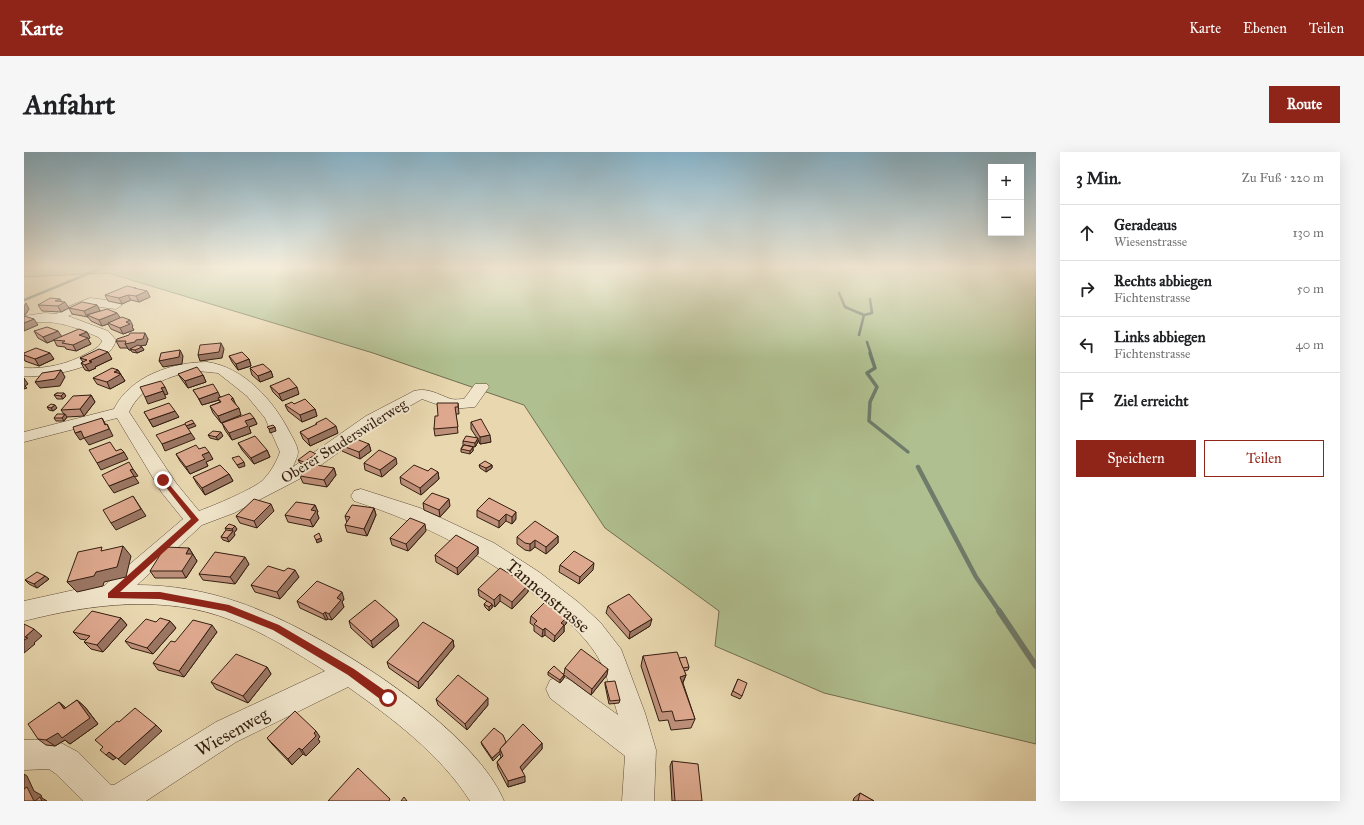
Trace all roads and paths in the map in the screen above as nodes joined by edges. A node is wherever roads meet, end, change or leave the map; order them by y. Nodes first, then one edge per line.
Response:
1 (116, 306) dead end
2 (57, 317) junction
3 (24, 320) edge
4 (24, 372) edge
5 (481, 387) dead end
6 (121, 412) junction
7 (32, 435) edge
8 (268, 486) junction
9 (361, 496) dead end
10 (195, 520) junction
11 (110, 595) junction
12 (32, 609) edge
13 (351, 672) junction
14 (560, 689) dead end
15 (640, 750) junction
16 (24, 755) edge
17 (116, 801) edge
18 (488, 801) edge
19 (638, 801) edge

1 - 2 street
2 - 3 street
2 - 4 street
5 - 8 street, Oberer Studerswilerweg
6 - 7 street
6 - 8 street
6 - 10 street
8 - 10 street
9 - 15 street, Tannenstrasse
10 - 11 street
11 - 12 street
11 - 13 street
13 - 17 street, Wiesenweg
13 - 18 street
14 - 15 street
15 - 19 street, Tannenstrasse
16 - 17 street, Wiesenweg

